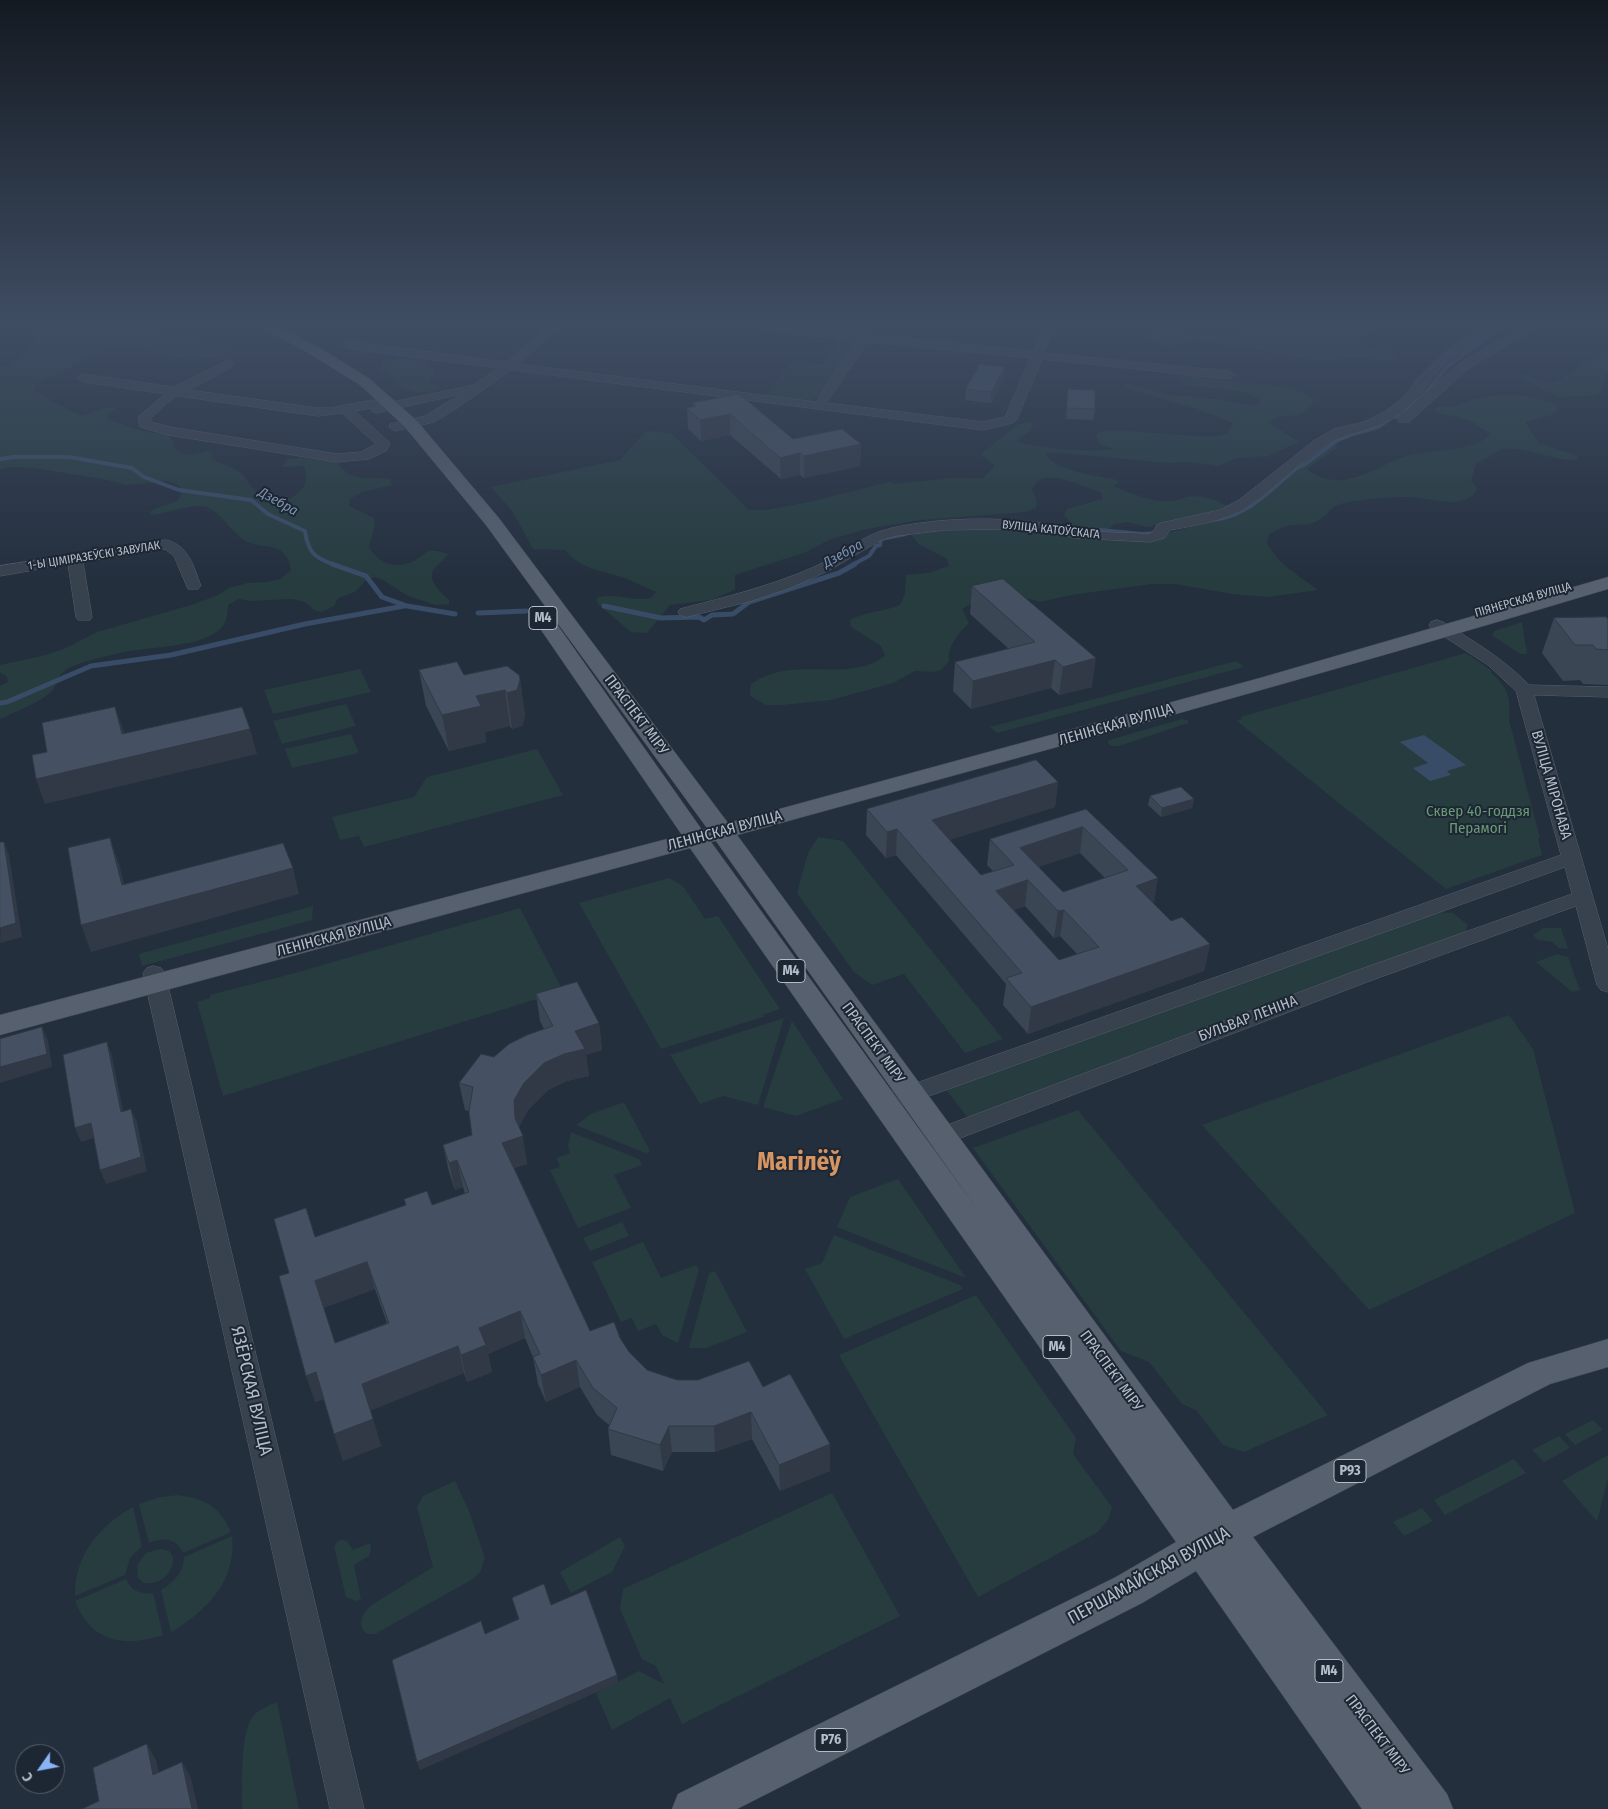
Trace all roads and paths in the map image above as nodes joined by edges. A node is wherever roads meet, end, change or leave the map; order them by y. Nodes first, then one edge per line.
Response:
1 (149, 411) edge
2 (348, 411) edge
3 (387, 411) edge
4 (438, 411) edge
5 (863, 411) edge
6 (1014, 411) edge
7 (1394, 411) edge
8 (1413, 411) edge
9 (403, 425) junction
10 (1368, 425) junction
11 (509, 557) junction
12 (75, 559) junction
13 (0, 571) edge
14 (1608, 575) edge
15 (1608, 583) edge
16 (193, 586) dead end
17 (686, 612) dead end
18 (84, 617) dead end
19 (1443, 628) junction
20 (1524, 690) junction
21 (1608, 692) edge
22 (705, 830) junction
23 (1572, 858) junction
24 (1582, 897) junction
25 (155, 979) junction
26 (1608, 986) edge
27 (0, 1012) edge
28 (0, 1025) edge
29 (897, 1098) junction
30 (928, 1141) junction
31 (1608, 1353) edge
32 (1213, 1540) junction
33 (346, 1809) edge
34 (693, 1809) edge
35 (1387, 1809) edge
36 (1432, 1809) edge

1 - 2 street
3 - 9 main road, ПРАСПЕКТ МІРУ / М4
4 - 9 street
5 - 6 street
7 - 10 street, ВУЛІЦА КАТОЎСКАГА
8 - 10 street, ВУЛІЦА КАТОЎСКАГА
9 - 11 main road, ПРАСПЕКТ МІРУ / М4
9 - 11 main road, ПРАСПЕКТ МІРУ / М4
10 - 17 street, ВУЛІЦА КАТОЎСКАГА
11 - 22 main road, ПРАСПЕКТ МІРУ / М4
12 - 13 street, 1-Ы ЦІМІРАЗЕЎСКІ ЗАВУЛАК
12 - 16 street, 1-Ы ЦІМІРАЗЕЎСКІ ЗАВУЛАК
12 - 18 street
14 - 19 main road, ПІЯНЕРСКАЯ ВУЛІЦА
15 - 19 main road, ПІЯНЕРСКАЯ ВУЛІЦА
19 - 20 street, ВУЛІЦА МІРОНАВА
19 - 22 main road, ЛЕНІНСКАЯ ВУЛІЦА
20 - 21 street
20 - 23 street, ВУЛІЦА МІРОНАВА
22 - 25 main road, ЛЕНІНСКАЯ ВУЛІЦА
22 - 29 main road, ПРАСПЕКТ МІРУ / М4
23 - 24 street, ВУЛІЦА МІРОНАВА
23 - 29 street
24 - 26 street, ВУЛІЦА МІРОНАВА
24 - 30 street, БУЛЬВАР ЛЕНІНА
25 - 27 main road, ЛЕНІНСКАЯ ВУЛІЦА
25 - 28 main road, ЛЕНІНСКАЯ ВУЛІЦА
25 - 33 street, ЯЗЁРСКАЯ ВУЛІЦА
29 - 30 main road, ПРАСПЕКТ МІРУ / М4
30 - 32 main road, ПРАСПЕКТ МІРУ / М4
31 - 32 main road, ПЕРШАМАЙСКАЯ ВУЛІЦА / Р93
32 - 34 main road, ПЕРШАМАЙСКАЯ ВУЛІЦА / Р76
32 - 35 main road, ПРАСПЕКТ МІРУ / М4
32 - 36 main road, ПРАСПЕКТ МІРУ / М4

